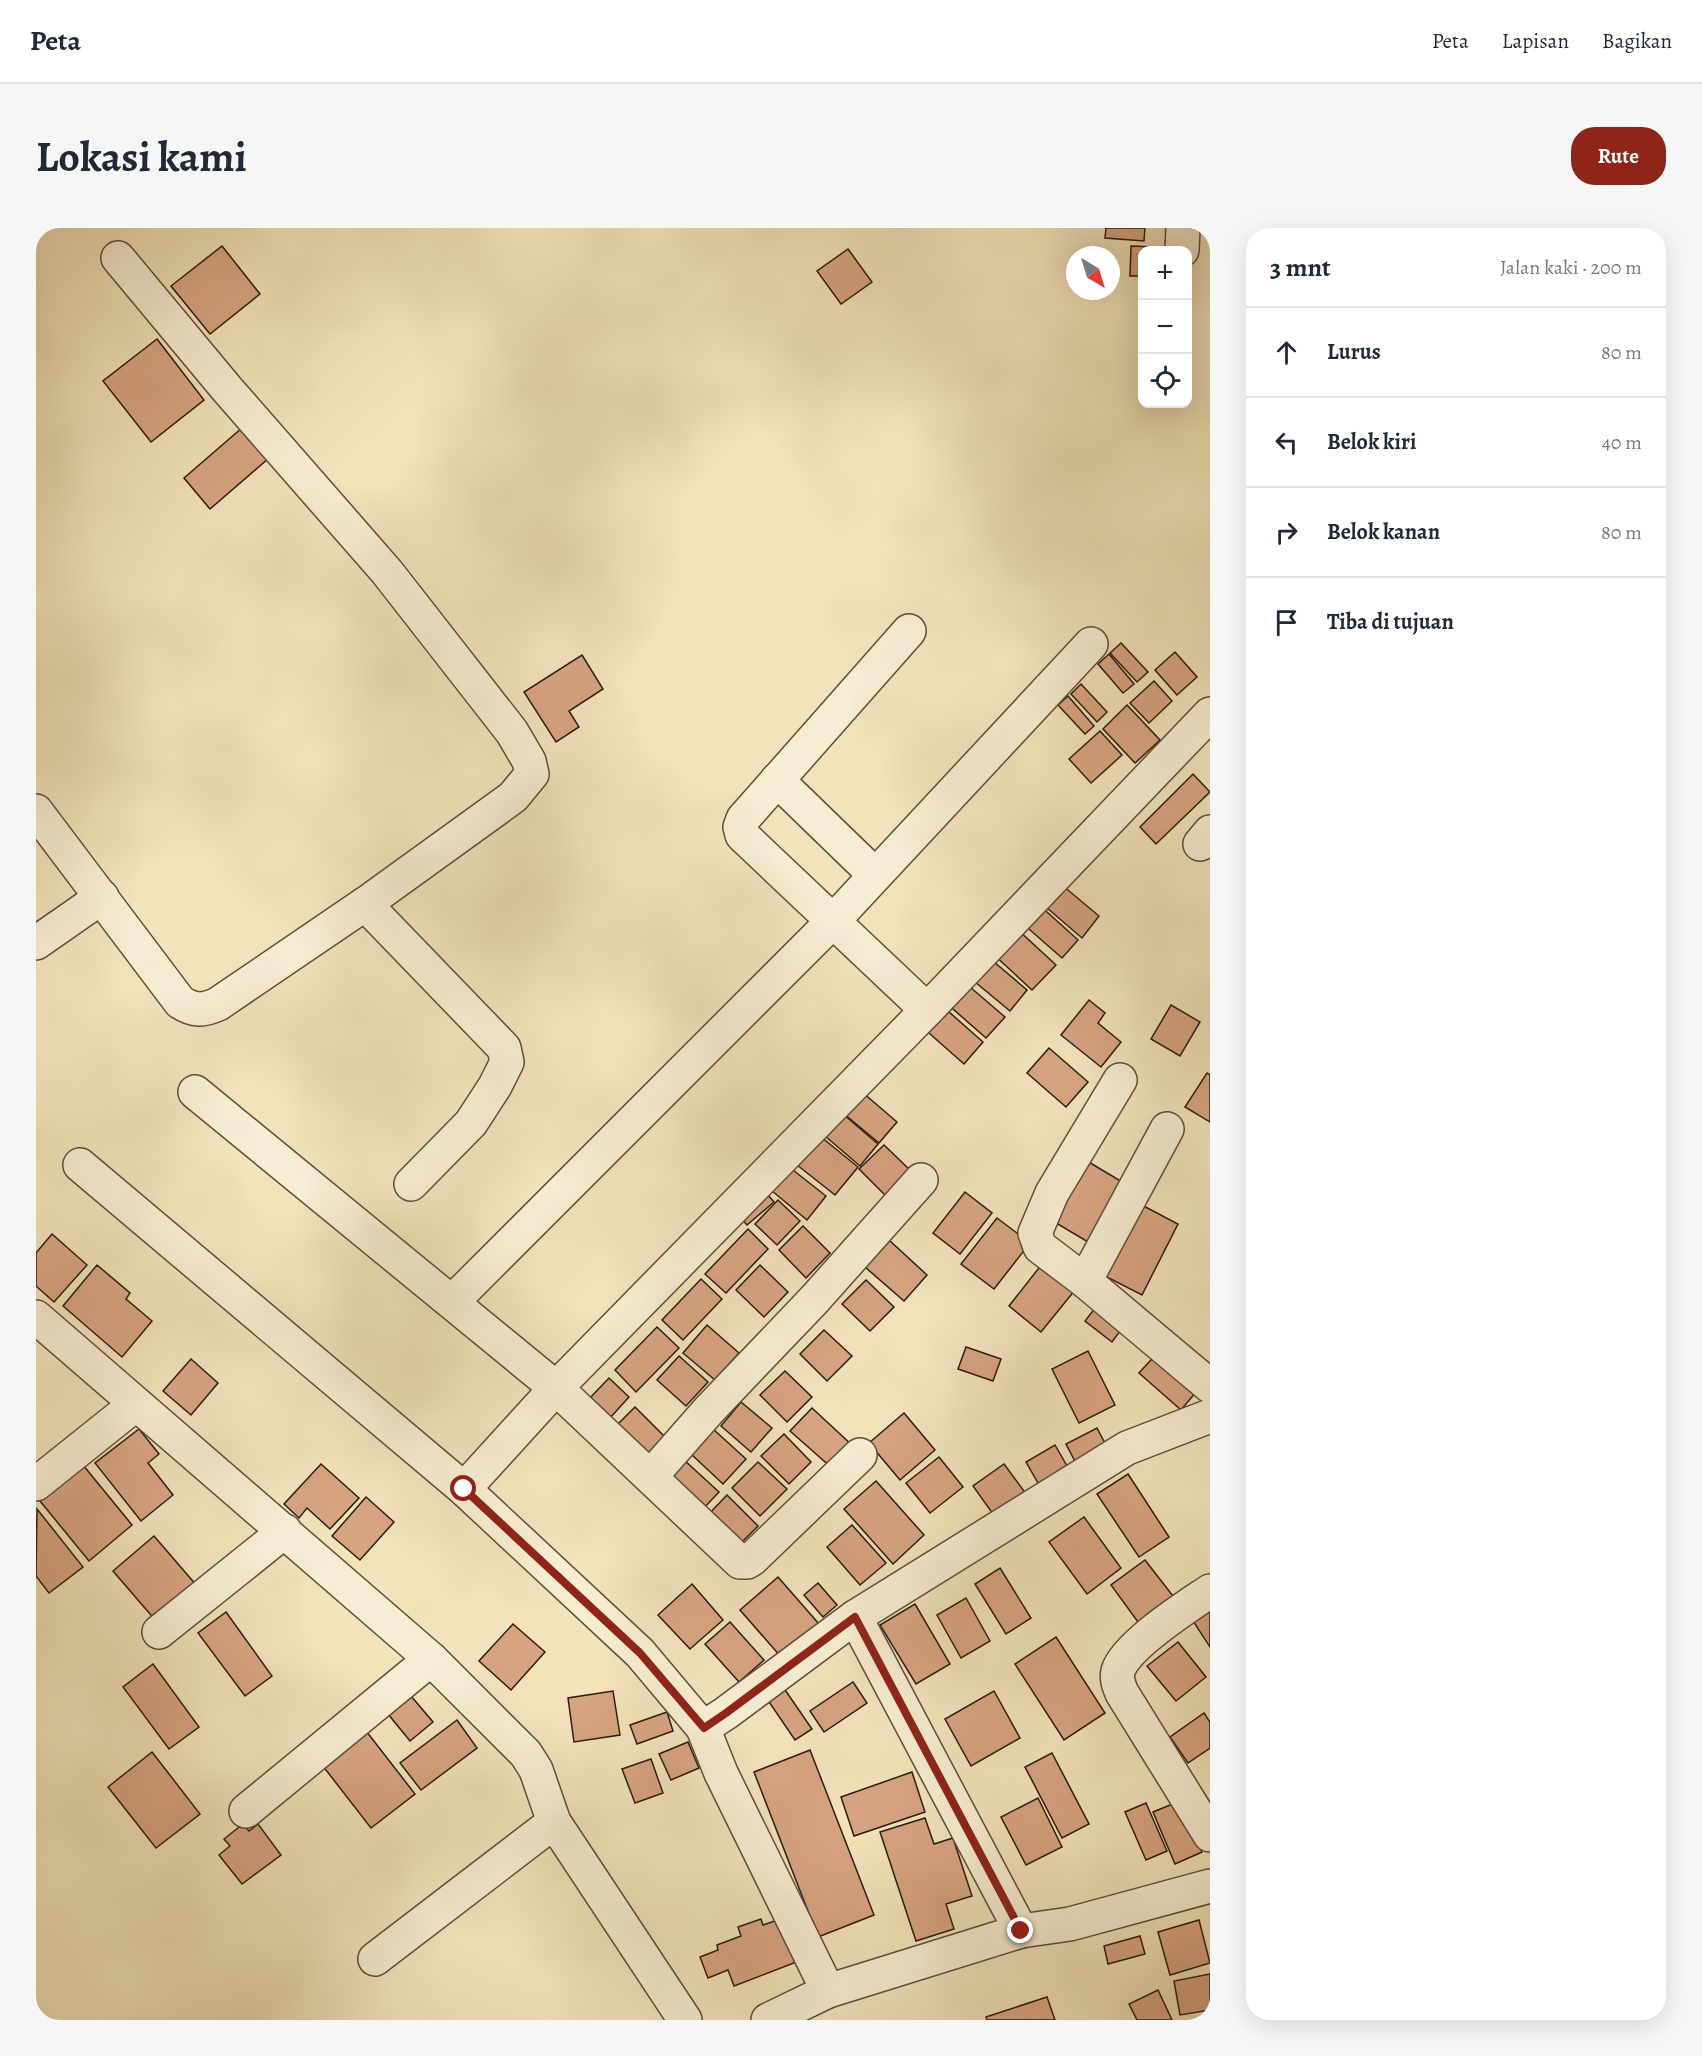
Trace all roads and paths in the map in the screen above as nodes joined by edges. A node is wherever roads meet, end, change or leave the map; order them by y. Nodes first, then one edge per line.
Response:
1 (1183, 228) edge
2 (1182, 246) edge
3 (118, 258) dead end
4 (909, 630) dead end
5 (1091, 644) dead end
6 (1210, 714) edge
7 (777, 780) junction
8 (36, 811) edge
9 (875, 875) junction
10 (102, 897) junction
11 (365, 904) junction
12 (833, 921) junction
13 (36, 943) edge
14 (927, 1010) junction
15 (1120, 1080) dead end
16 (195, 1092) dead end
17 (1167, 1129) dead end
18 (80, 1165) dead end
19 (921, 1180) dead end
20 (411, 1184) dead end
21 (1085, 1281) junction
22 (452, 1302) junction
23 (36, 1317) edge
24 (1210, 1386) edge
25 (556, 1388) junction
26 (136, 1404) junction
27 (1210, 1416) edge
28 (860, 1455) dead end
29 (651, 1476) junction
30 (36, 1484) edge
31 (464, 1489) junction
32 (285, 1531) junction
33 (1210, 1591) edge
34 (855, 1617) junction
35 (159, 1632) dead end
36 (430, 1659) junction
37 (704, 1728) junction
38 (246, 1811) dead end
39 (554, 1822) junction
40 (1210, 1835) edge
41 (1210, 1886) edge
42 (1021, 1931) junction
43 (375, 1959) dead end
44 (828, 1991) junction
45 (685, 2020) edge
46 (768, 2020) edge

1 - 2 street
3 - 11 street
4 - 7 street
5 - 9 street
6 - 14 street
7 - 9 street
7 - 12 street
8 - 10 street
9 - 12 street
10 - 11 street
10 - 13 street
11 - 20 street
12 - 14 street
12 - 22 street
14 - 25 street
15 - 21 street
16 - 22 street
17 - 21 street
18 - 31 street
19 - 29 street
21 - 24 street
22 - 25 street
23 - 26 street
25 - 29 street
25 - 31 street
26 - 30 street
26 - 32 street
27 - 34 street
28 - 29 street
31 - 37 street
32 - 35 street
32 - 36 street
33 - 40 street
34 - 37 street
34 - 42 street
36 - 38 street
36 - 39 street
37 - 44 street
39 - 43 street
39 - 45 street
41 - 42 street
42 - 44 street
44 - 46 street

